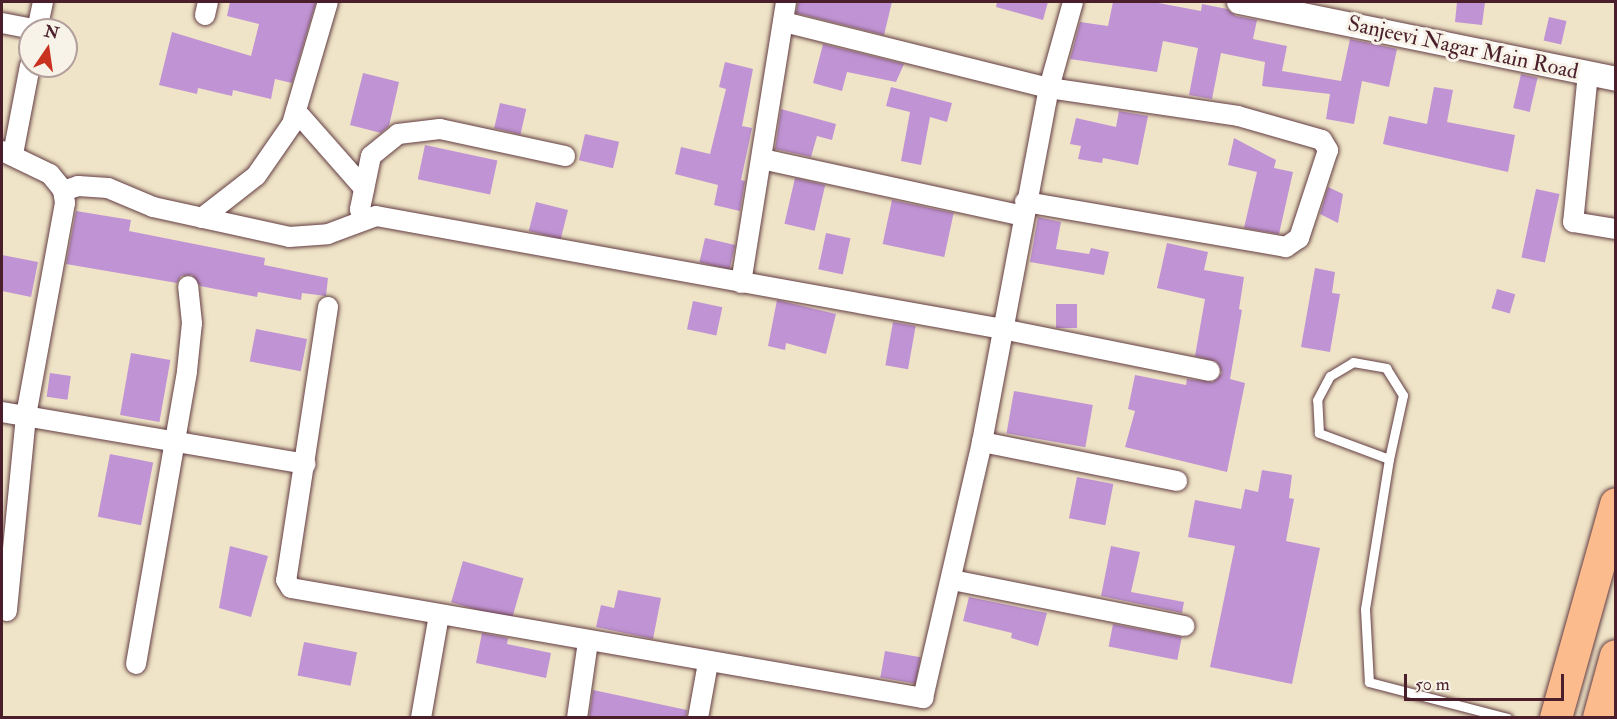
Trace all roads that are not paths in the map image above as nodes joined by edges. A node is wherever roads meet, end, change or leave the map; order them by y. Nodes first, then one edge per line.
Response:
1 (43, 2) edge
2 (328, 2) edge
3 (786, 2) edge
4 (1073, 2) edge
5 (1239, 2) edge
6 (1286, 6) edge
7 (40, 18) edge
8 (784, 22) junction
9 (2, 23) edge
10 (18, 26) edge
11 (1588, 73) junction
12 (27, 78) edge
13 (1616, 79) edge
14 (1049, 88) junction
15 (296, 111) junction
16 (7, 153) edge
17 (565, 156) dead end
18 (762, 159) junction
19 (364, 188) junction
20 (63, 191) junction
21 (1024, 209) junction
22 (202, 218) junction
23 (362, 218) junction
24 (1616, 229) edge
25 (741, 283) junction
26 (188, 286) dead end
27 (328, 307) dead end
28 (1002, 329) junction
29 (1210, 371) dead end
30 (2, 412) edge
31 (26, 416) junction
32 (177, 442) junction
33 (982, 442) junction
34 (1389, 459) junction
35 (306, 464) junction
36 (1177, 481) dead end
37 (1616, 504) edge
38 (952, 580) junction
39 (7, 611) dead end
40 (439, 615) junction
41 (1185, 626) dead end
42 (588, 642) junction
43 (1616, 656) edge
44 (708, 663) junction
45 (135, 664) dead end
46 (422, 717) edge
47 (577, 717) edge
48 (698, 717) edge
49 (1507, 717) edge
50 (1556, 717) edge
51 (1599, 717) edge

1 - 7 street
2 - 15 street
3 - 8 street
4 - 14 street
5 - 6 street, Sanjeevi Nagar Main Road
6 - 11 street, Sanjeevi Nagar Main Road
8 - 14 street
8 - 18 street
9 - 10 street
11 - 13 street, Sanjeevi Nagar Main Road
11 - 24 street
12 - 16 street
14 - 21 street
14 - 21 street
15 - 19 street
15 - 22 street
16 - 20 street
17 - 19 street
18 - 21 street
18 - 25 street
19 - 23 street
20 - 22 street
20 - 31 street
21 - 28 street
22 - 23 street
23 - 25 street
25 - 28 street
26 - 32 street
27 - 35 street
28 - 29 street
28 - 33 street
30 - 31 street
31 - 32 street
31 - 39 street
32 - 35 street
32 - 45 street
33 - 36 street
33 - 38 street
34 - 34 lane
34 - 49 lane
35 - 40 street
37 - 50 highway
38 - 41 street
38 - 44 street
40 - 42 street
40 - 46 street
42 - 44 street
42 - 47 street
43 - 51 highway
44 - 48 street

